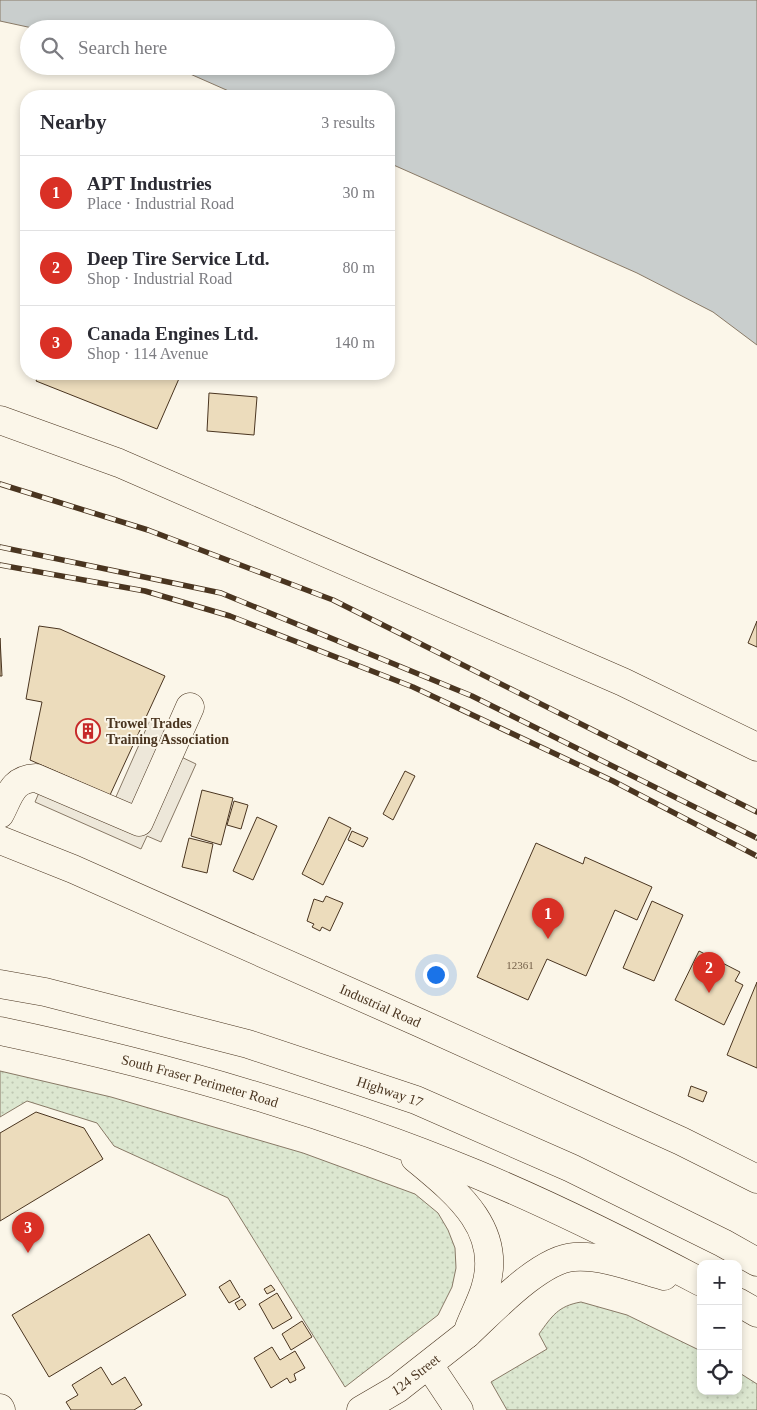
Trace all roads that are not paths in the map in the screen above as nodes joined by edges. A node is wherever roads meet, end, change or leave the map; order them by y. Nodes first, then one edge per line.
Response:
1 (0, 420) edge
2 (190, 707) dead end
3 (757, 747) edge
4 (0, 814) edge
5 (0, 840) edge
6 (0, 984) edge
7 (0, 1031) edge
8 (397, 1143) junction
9 (757, 1179) edge
10 (757, 1262) edge
11 (697, 1280) edge
12 (697, 1285) edge
13 (742, 1304) edge
14 (757, 1313) edge
15 (467, 1334) junction
16 (429, 1365) junction
17 (361, 1410) edge
18 (459, 1410) edge

1 - 3 main road
2 - 4 main road
5 - 9 main road, Industrial Road
6 - 10 main road, Highway 17
7 - 8 main road, South Fraser Perimeter Road
8 - 11 main road
8 - 15 main road
12 - 15 main road, 124 Street
13 - 14 main road
15 - 16 main road, 124 Street
16 - 17 main road, 124 Street
16 - 18 main road

